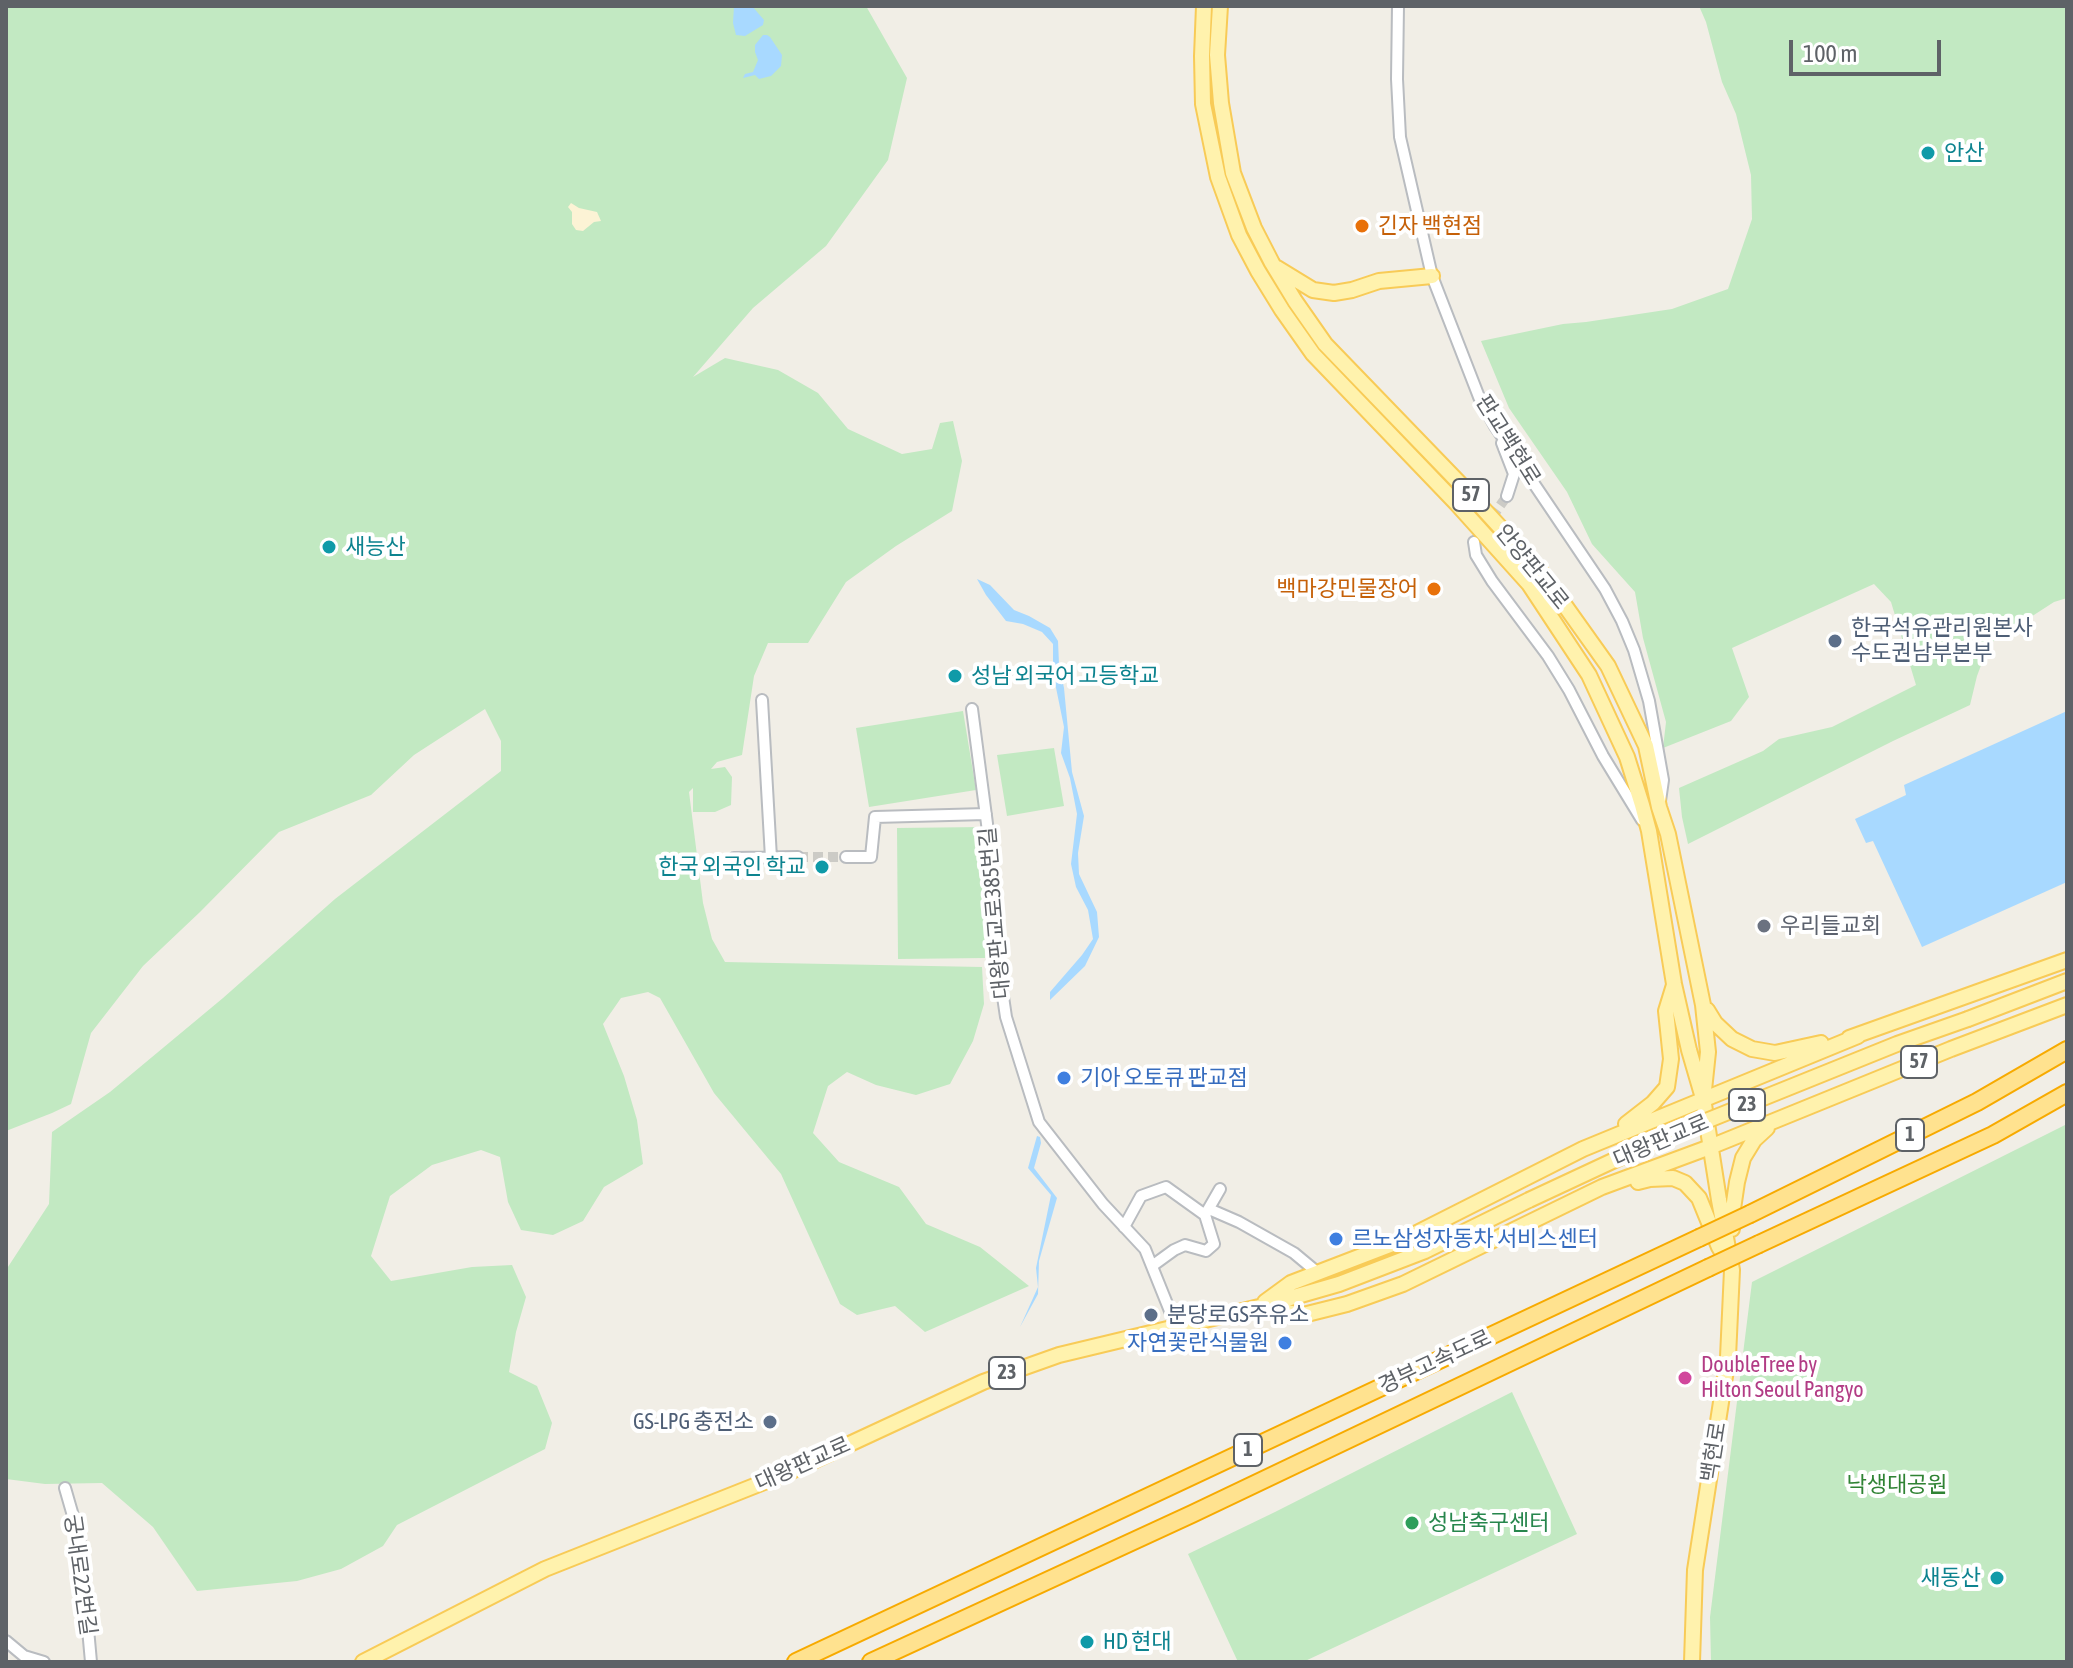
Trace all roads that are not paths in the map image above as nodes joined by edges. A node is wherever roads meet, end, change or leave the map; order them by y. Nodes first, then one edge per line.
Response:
1 (1204, 6) edge
2 (1220, 6) edge
3 (1398, 6) edge
4 (1272, 263) junction
5 (1432, 276) junction
6 (1495, 426) junction
7 (1539, 490) junction
8 (1474, 542) dead end
9 (762, 700) dead end
10 (972, 709) dead end
11 (1659, 807) junction
12 (986, 814) junction
13 (1649, 831) junction
14 (798, 857) tunnel mouth
15 (846, 857) tunnel mouth
16 (734, 858) dead end
17 (771, 858) junction
18 (2067, 960) edge
19 (2067, 981) edge
20 (1674, 984) junction
21 (1703, 1005) junction
22 (2067, 1005) edge
23 (1858, 1036) junction
24 (2067, 1050) edge
25 (2067, 1093) edge
26 (1703, 1098) junction
27 (1772, 1122) junction
28 (1710, 1147) junction
29 (1583, 1149) junction
30 (1602, 1187) junction
31 (1220, 1189) dead end
32 (1207, 1212) junction
33 (1124, 1227) junction
34 (1152, 1266) junction
35 (1732, 1270) junction
36 (1318, 1273) junction
37 (1259, 1307) junction
38 (1176, 1326) junction
39 (65, 1488) dead end
40 (6, 1641) edge
41 (44, 1662) edge
42 (91, 1662) edge
43 (363, 1662) edge
44 (796, 1662) edge
45 (871, 1662) edge
46 (1692, 1662) edge

1 - 13 main road, 안양판교로 / 57
2 - 4 main road, 안양판교로 / 57
3 - 5 street, 판교백현로
4 - 5 main road
4 - 11 main road, 안양판교로 / 57
5 - 6 street, 판교백현로
6 - 7 street, 판교백현로
6 - 7 street
7 - 11 street, 판교백현로
8 - 13 street
9 - 17 street
10 - 12 street, 대왕판교로385번길
11 - 21 main road, 안양판교로 / 57
12 - 15 street
12 - 33 street, 대왕판교로385번길
13 - 20 main road, 안양판교로 / 57
14 - 17 street
16 - 17 street
18 - 23 main road, 57
19 - 37 main road, 대왕판교로 / 23, bridge
20 - 26 main road, 안양판교로 / 57
20 - 29 main road
21 - 23 main road, 57
21 - 26 main road, 안양판교로 / 57
22 - 27 main road, 57
23 - 26 main road, 대왕판교로
24 - 44 highway, 경부고속도로 / 1, bridge
25 - 45 highway, 경부고속도로 / 1, bridge
26 - 28 main road, 안양판교로 / 57
26 - 29 main road, 대왕판교로 / 23
27 - 28 main road, 대왕판교로 / 57
27 - 35 main road
28 - 30 main road, 대왕판교로
28 - 35 main road, 백현로
29 - 36 main road, 대왕판교로
30 - 35 main road
30 - 37 main road, 대왕판교로
31 - 32 street
32 - 33 street
32 - 34 street
32 - 36 street
33 - 34 street, 대왕판교로385번길
34 - 38 street, 대왕판교로385번길
35 - 46 main road, 백현로
36 - 37 main road, 대왕판교로
37 - 38 main road, 대왕판교로 / 23
38 - 43 main road, 대왕판교로 / 23
39 - 42 street, 궁내로22번길
40 - 41 street

